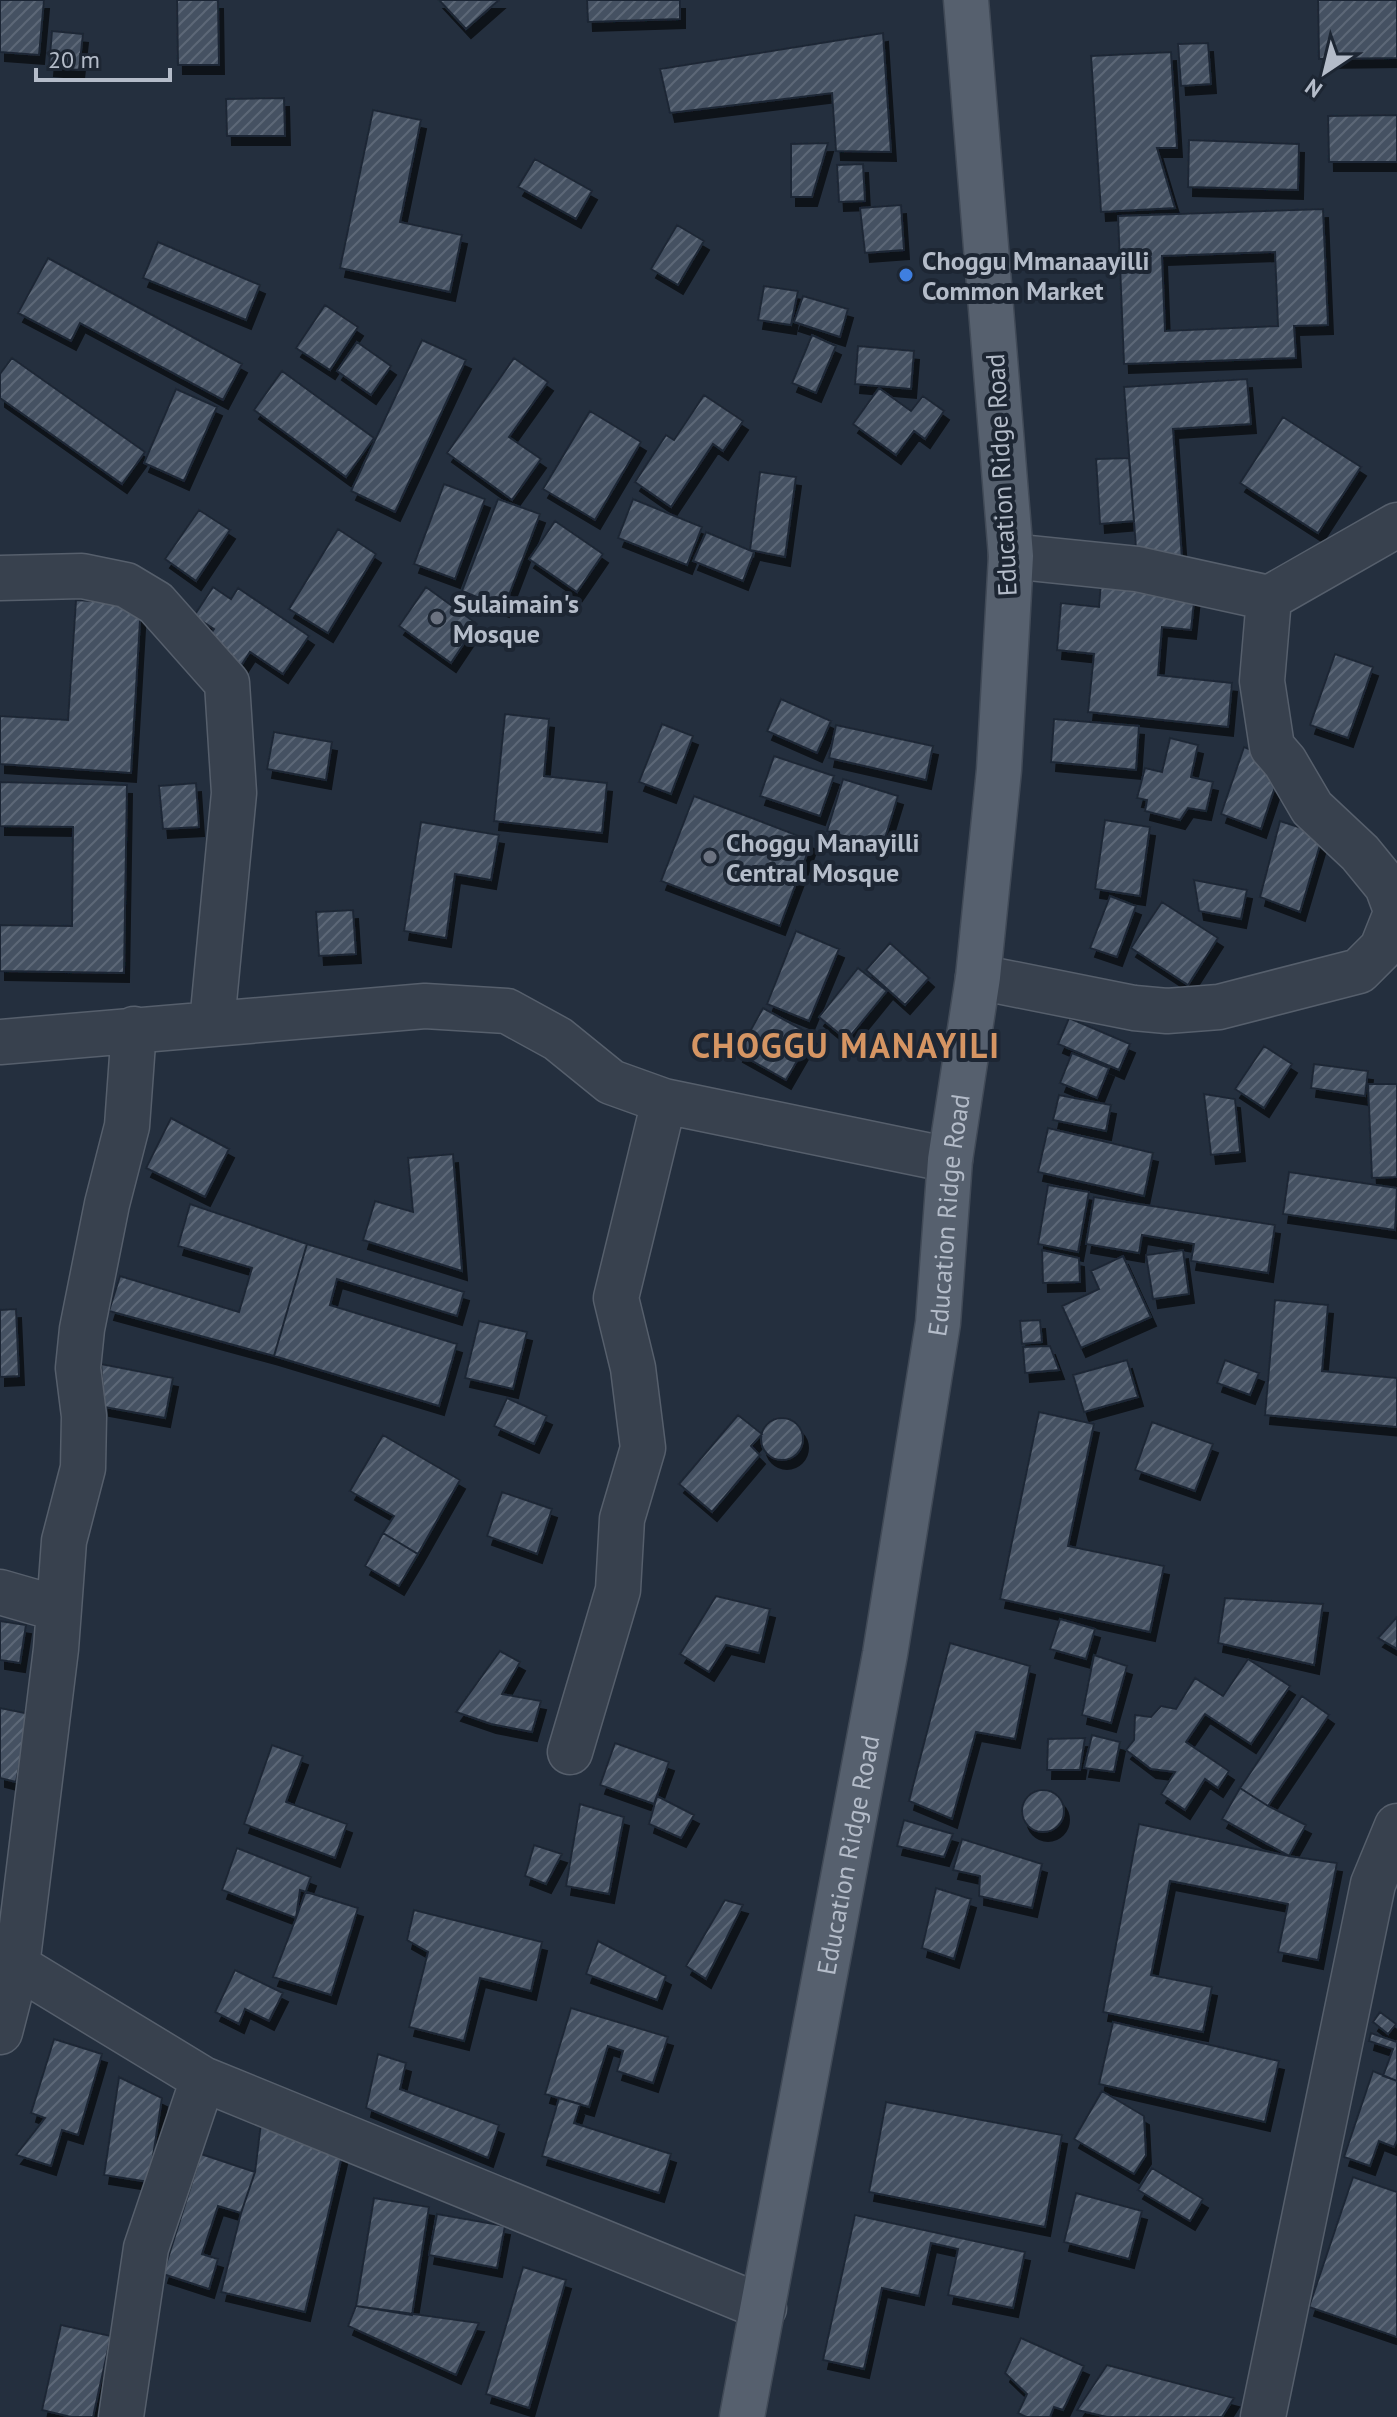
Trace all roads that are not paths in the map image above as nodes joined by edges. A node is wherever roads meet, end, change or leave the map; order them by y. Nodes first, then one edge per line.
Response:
1 (966, 0) edge
2 (1397, 525) edge
3 (1011, 556) junction
4 (0, 578) edge
5 (1269, 598) junction
6 (1397, 913) edge
7 (978, 977) junction
8 (212, 1023) junction
9 (134, 1029) junction
10 (0, 1042) edge
11 (664, 1101) junction
12 (950, 1160) junction
13 (0, 1592) edge
14 (59, 1609) junction
15 (570, 1752) dead end
16 (1397, 1826) edge
17 (8, 1966) edge
18 (0, 2032) edge
19 (203, 2079) junction
20 (764, 2308) junction
21 (121, 2417) edge
22 (742, 2417) edge
23 (1263, 2417) edge

1 - 3 main road, Education Ridge Road
2 - 5 street
3 - 5 street
3 - 7 main road, Education Ridge Road
4 - 8 street
5 - 6 street
6 - 7 street
7 - 12 main road, Education Ridge Road
8 - 9 street
8 - 11 street
9 - 10 street
9 - 14 street
11 - 12 street
11 - 15 street
12 - 20 main road, Education Ridge Road
13 - 14 street
14 - 17 street
16 - 23 street
17 - 18 street
17 - 19 street
19 - 20 street
19 - 21 street
20 - 22 main road, Education Ridge Road

